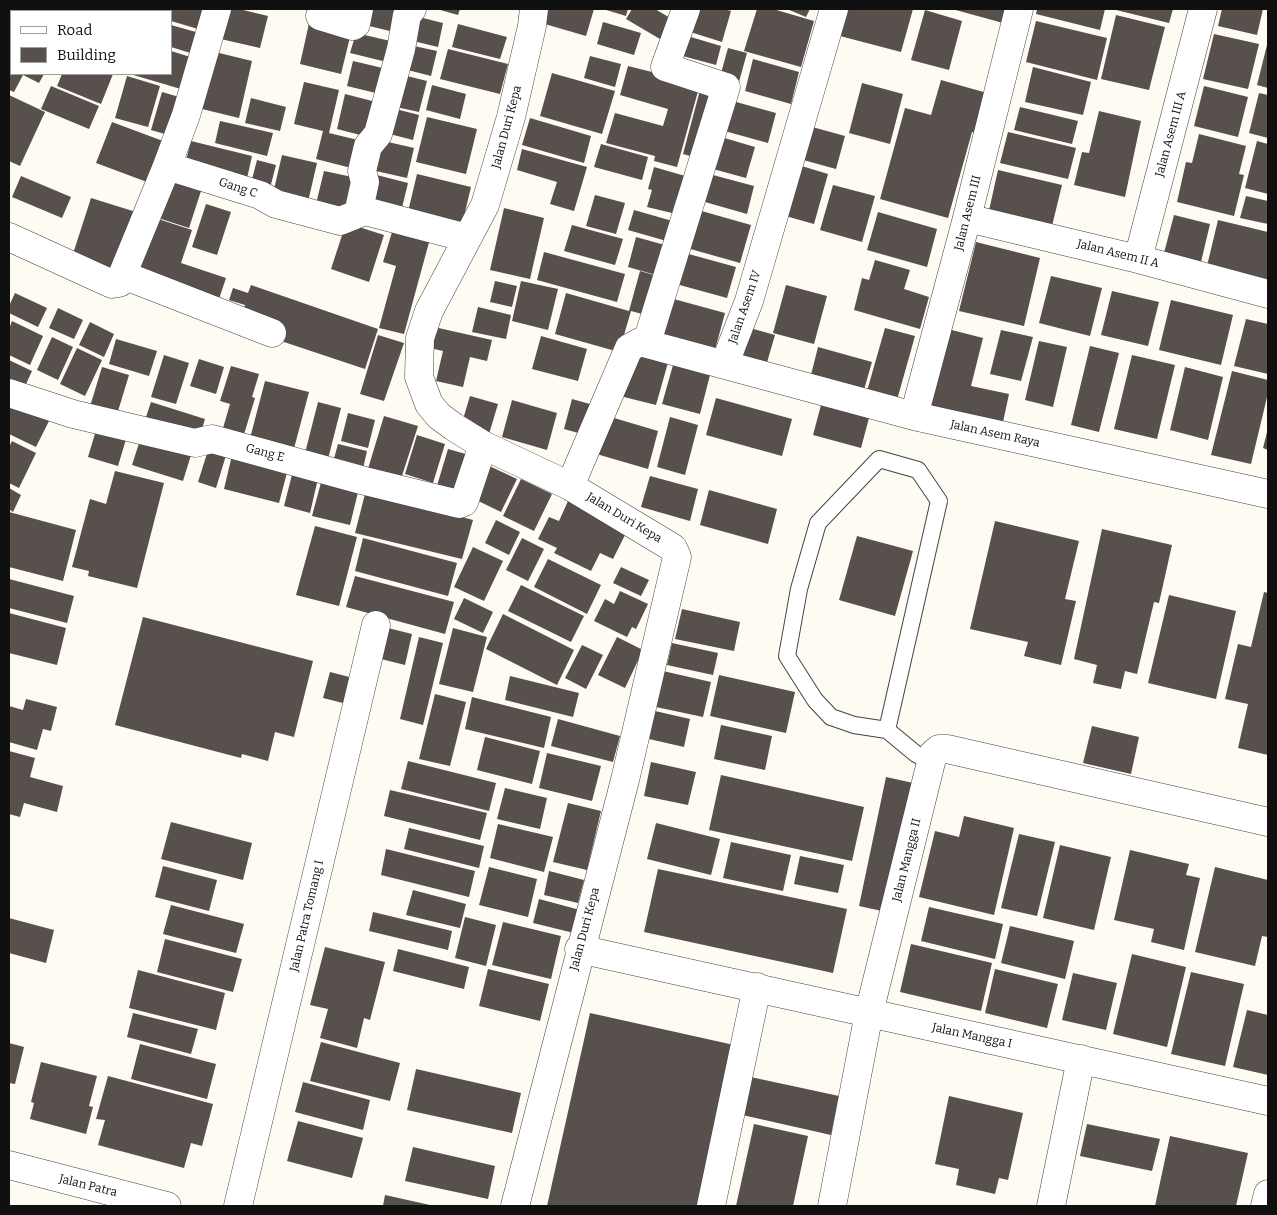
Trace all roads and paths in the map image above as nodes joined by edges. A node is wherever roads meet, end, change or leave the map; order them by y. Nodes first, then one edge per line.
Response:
1 (217, 9) edge
2 (359, 9) edge
3 (411, 9) edge
4 (534, 9) edge
5 (686, 9) edge
6 (834, 9) edge
7 (1019, 9) edge
8 (1203, 9) edge
9 (320, 16) dead end
10 (167, 166) junction
11 (358, 214) junction
12 (967, 218) junction
13 (9, 238) edge
14 (467, 238) junction
15 (1138, 259) junction
16 (123, 275) junction
17 (1268, 294) edge
18 (272, 332) dead end
19 (647, 342) junction
20 (725, 363) junction
21 (9, 393) edge
22 (914, 416) junction
23 (483, 445) junction
24 (570, 486) junction
25 (1268, 494) edge
26 (376, 625) dead end
27 (887, 730) junction
28 (930, 762) junction
29 (1268, 822) edge
30 (579, 949) junction
31 (757, 988) junction
32 (869, 1013) junction
33 (1081, 1060) junction
34 (1268, 1101) edge
35 (9, 1165) edge
36 (1268, 1194) edge
37 (167, 1206) edge
38 (238, 1206) edge
39 (515, 1206) edge
40 (711, 1206) edge
41 (832, 1206) edge
42 (1051, 1206) edge
43 (1265, 1206) edge

1 - 10 street
2 - 9 street
3 - 11 street
4 - 14 street, Jalan Duri Kepa
5 - 19 street
6 - 20 street, Jalan Asem IV
7 - 12 street, Jalan Asem III
8 - 15 street, Jalan Asem III A
10 - 11 street, Gang C
10 - 16 street
11 - 14 street, Gang C
12 - 15 street, Jalan Asem II A
12 - 22 street, Jalan Asem III
13 - 16 street
14 - 23 street, Jalan Duri Kepa
15 - 17 street, Jalan Asem II A
16 - 18 street
19 - 20 street
19 - 24 street
20 - 22 street, Jalan Asem Raya
21 - 23 street, Gang E
22 - 25 street, Jalan Asem Raya
23 - 24 street, Jalan Duri Kepa
24 - 30 street, Jalan Duri Kepa
26 - 38 street, Jalan Patra Tomang I
27 - 27 lane
27 - 28 lane
28 - 29 street
28 - 32 street, Jalan Mangga II
30 - 31 street
30 - 39 street, Jalan Duri Kepa
31 - 32 street
31 - 40 street
32 - 33 street, Jalan Mangga I
32 - 41 street
33 - 34 street, Jalan Mangga I
33 - 42 street
35 - 37 street, Jalan Patra
36 - 43 street

